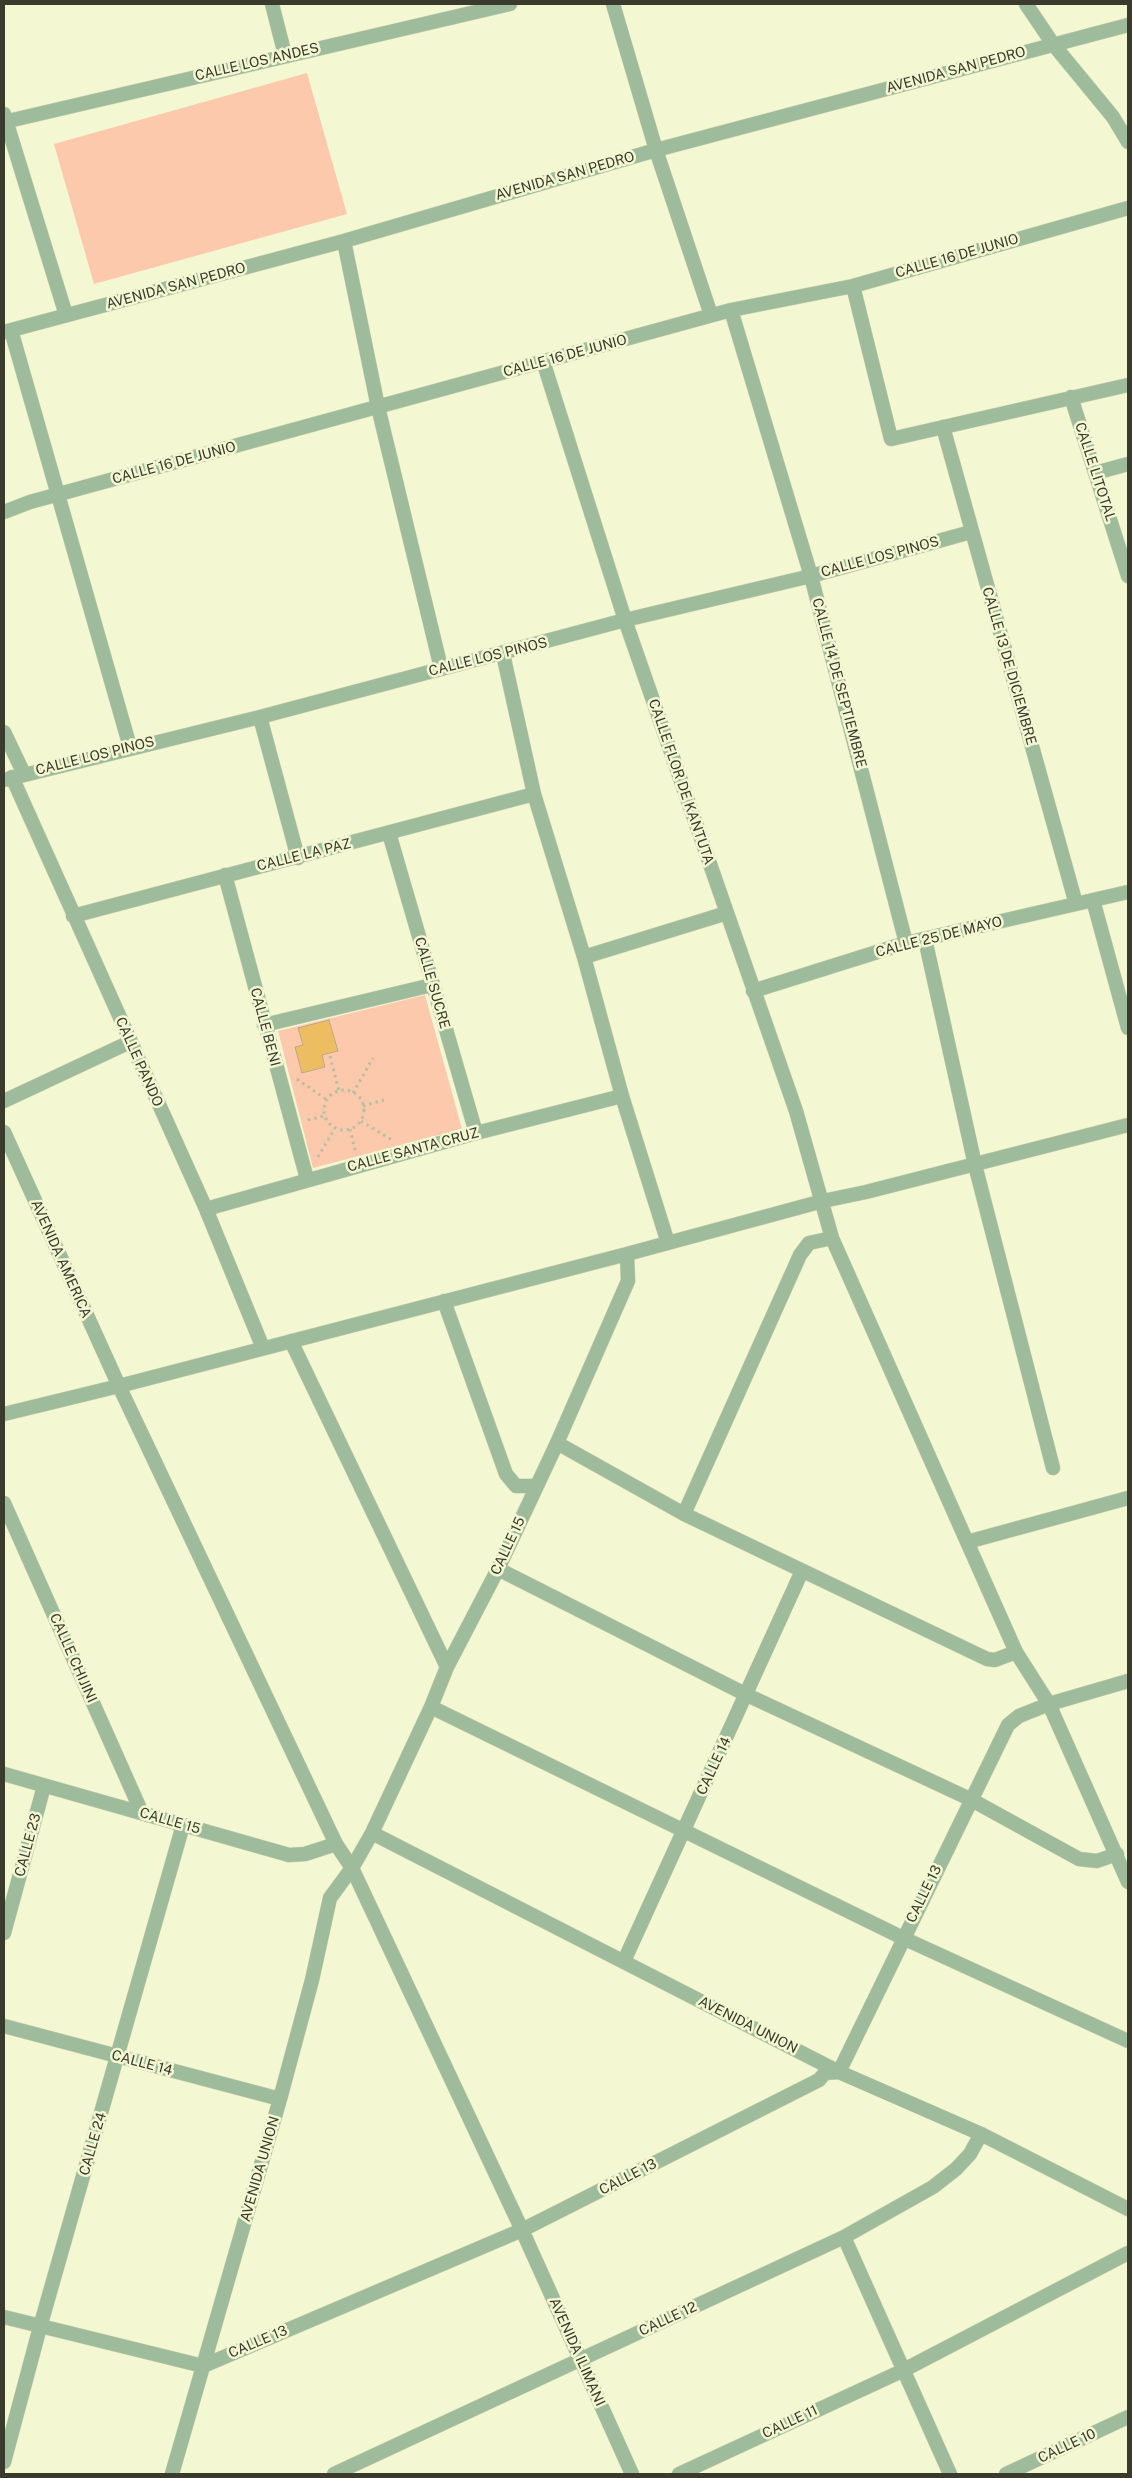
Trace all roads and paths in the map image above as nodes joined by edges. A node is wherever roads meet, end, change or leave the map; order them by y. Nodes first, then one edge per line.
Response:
1 (272, 4) edge
2 (510, 4) edge
3 (613, 4) edge
4 (1026, 4) edge
5 (1128, 25) edge
6 (1053, 44) junction
7 (285, 55) junction
8 (5, 119) edge
9 (1128, 142) edge
10 (656, 150) junction
11 (1128, 208) edge
12 (344, 241) junction
13 (853, 286) junction
14 (731, 310) junction
15 (66, 315) junction
16 (711, 316) junction
17 (7, 331) edge
18 (543, 362) junction
19 (1128, 385) edge
20 (1071, 397) junction
21 (378, 407) junction
22 (943, 427) junction
23 (1128, 464) edge
24 (1096, 473) junction
25 (59, 494) junction
26 (4, 512) edge
27 (971, 532) junction
28 (811, 576) junction
29 (1128, 576) edge
30 (625, 620) junction
31 (503, 654) junction
32 (441, 668) junction
33 (260, 717) junction
34 (4, 732) edge
35 (130, 748) junction
36 (13, 777) edge
37 (534, 794) junction
38 (389, 833) junction
39 (298, 858) junction
40 (226, 875) junction
41 (1128, 892) edge
42 (1092, 900) junction
43 (1076, 904) junction
44 (727, 913) junction
45 (73, 916) junction
46 (925, 940) junction
47 (906, 943) junction
48 (584, 957) junction
49 (432, 985) junction
50 (753, 991) junction
51 (264, 1025) junction
52 (1128, 1028) edge
53 (130, 1042) junction
54 (330, 1056) dead end
55 (373, 1058) dead end
56 (294, 1078) dead end
57 (338, 1091) junction
58 (353, 1093) junction
59 (622, 1096) junction
60 (327, 1100) junction
61 (384, 1100) dead end
62 (4, 1101) edge
63 (363, 1106) junction
64 (324, 1116) junction
65 (305, 1121) dead end
66 (361, 1121) junction
67 (1128, 1125) edge
68 (334, 1128) junction
69 (350, 1129) junction
70 (4, 1132) edge
71 (476, 1133) junction
72 (395, 1142) dead end
73 (356, 1152) dead end
74 (975, 1165) junction
75 (307, 1179) junction
76 (823, 1201) junction
77 (206, 1209) junction
78 (832, 1238) junction
79 (668, 1243) junction
80 (627, 1254) junction
81 (444, 1301) junction
82 (291, 1341) junction
83 (263, 1348) junction
84 (119, 1386) junction
85 (4, 1414) edge
86 (557, 1443) junction
87 (1053, 1468) dead end
88 (535, 1486) junction
89 (1128, 1498) edge
90 (4, 1503) edge
91 (684, 1514) junction
92 (967, 1542) junction
93 (498, 1569) junction
94 (802, 1570) junction
95 (1016, 1652) junction
96 (447, 1667) junction
97 (1128, 1681) edge
98 (746, 1695) junction
99 (1049, 1704) junction
100 (432, 1707) junction
101 (4, 1774) edge
102 (44, 1786) junction
103 (970, 1799) junction
104 (142, 1813) junction
105 (183, 1825) junction
106 (684, 1830) junction
107 (372, 1833) junction
108 (336, 1844) junction
109 (1117, 1854) junction
110 (352, 1868) junction
111 (1128, 1882) edge
112 (4, 1933) edge
113 (903, 1938) junction
114 (624, 1961) junction
115 (4, 2026) edge
116 (1128, 2041) edge
117 (119, 2057) junction
118 (839, 2072) junction
119 (280, 2099) junction
120 (981, 2134) junction
121 (1128, 2209) edge
122 (522, 2230) junction
123 (844, 2237) junction
124 (1128, 2253) edge
125 (4, 2317) edge
126 (40, 2327) junction
127 (580, 2359) junction
128 (204, 2366) junction
129 (902, 2370) junction
130 (1128, 2417) edge
131 (4, 2462) edge
132 (172, 2474) edge
133 (334, 2474) edge
134 (632, 2474) edge
135 (678, 2474) edge
136 (950, 2474) edge
137 (1006, 2474) edge

1 - 7 street
2 - 7 street, CALLE LOS ANDES
3 - 10 street
4 - 6 street
5 - 6 street, AVENIDA SAN PEDRO
6 - 9 street
6 - 10 street, AVENIDA SAN PEDRO
7 - 8 street, CALLE LOS ANDES
8 - 15 street
10 - 12 street, AVENIDA SAN PEDRO
10 - 16 street
11 - 13 street, CALLE 16 DE JUNIO
12 - 15 street, AVENIDA SAN PEDRO
12 - 21 street
13 - 14 street, CALLE 16 DE JUNIO
13 - 22 street
14 - 16 street, CALLE 16 DE JUNIO
14 - 28 street, CALLE 14 DE SEPTIEMBRE
15 - 17 street, AVENIDA SAN PEDRO
16 - 18 street, CALLE 16 DE JUNIO
17 - 25 street
18 - 21 street, CALLE 16 DE JUNIO
18 - 30 street, CALLE FLOR DE KANTUTA
19 - 20 street
20 - 22 street
20 - 24 street, CALLE LITOTAL
21 - 25 street, CALLE 16 DE JUNIO
21 - 32 street
22 - 27 street, CALLE 13 DE DICIEMBRE
23 - 24 street
24 - 29 street, CALLE LITOTAL
25 - 26 street, CALLE 16 DE JUNIO
25 - 35 street
27 - 28 street, CALLE LOS PINOS
27 - 43 street, CALLE 13 DE DICIEMBRE
28 - 30 street, CALLE LOS PINOS
28 - 47 street, CALLE 14 DE SEPTIEMBRE
30 - 31 street, CALLE LOS PINOS
30 - 44 street, CALLE FLOR DE KANTUTA
31 - 32 street, CALLE LOS PINOS
31 - 37 street
32 - 33 street, CALLE LOS PINOS
33 - 35 street, CALLE LOS PINOS
33 - 39 street
34 - 36 street, CALLE PANDO
35 - 36 street, CALLE LOS PINOS
36 - 45 street, CALLE PANDO
37 - 38 street, CALLE LA PAZ
37 - 48 street
38 - 39 street, CALLE LA PAZ
38 - 49 street, CALLE SUCRE
39 - 40 street, CALLE LA PAZ
40 - 45 street, CALLE LA PAZ
40 - 51 street, CALLE BENI
41 - 42 street, CALLE 25 DE MAYO
42 - 43 street, CALLE 25 DE MAYO
42 - 52 street
43 - 46 street, CALLE 25 DE MAYO
44 - 48 street
44 - 50 street, CALLE FLOR DE KANTUTA
45 - 53 street, CALLE PANDO
46 - 47 street, CALLE 25 DE MAYO
46 - 74 street
47 - 50 street, CALLE 25 DE MAYO
48 - 59 street
49 - 51 street
49 - 71 street, CALLE SUCRE
50 - 76 street, CALLE FLOR DE KANTUTA
51 - 75 street, CALLE BENI
53 - 62 street
53 - 77 street, CALLE PANDO
54 - 57 path
55 - 58 path
56 - 60 path
57 - 58 path
57 - 60 path
58 - 63 path
59 - 71 street, CALLE SANTA CRUZ
59 - 79 street
60 - 64 path
61 - 63 path
63 - 66 path
64 - 65 path
64 - 68 path
66 - 69 path
66 - 72 path
67 - 74 street
68 - 69 path
68 - 75 path
69 - 73 path
70 - 84 street, AVENIDA AMERICA
71 - 75 street, CALLE SANTA CRUZ
74 - 76 street
74 - 87 street
75 - 77 street, CALLE SANTA CRUZ
76 - 78 street, CALLE FLOR DE KANTUTA
76 - 79 street
77 - 83 street, CALLE PANDO
78 - 91 street
78 - 92 street, CALLE FLOR DE KANTUTA
79 - 80 street
80 - 81 street
80 - 86 street, CALLE 15
81 - 82 street
81 - 88 street
82 - 83 street
82 - 96 street
83 - 84 street
84 - 85 street
84 - 108 street, AVENIDA AMERICA
86 - 88 street, CALLE 15
86 - 91 street
88 - 93 street, CALLE 15
89 - 92 street
90 - 104 street, CALLE CHIJINI
91 - 94 street
92 - 95 street, CALLE FLOR DE KANTUTA
93 - 96 street, CALLE 15
93 - 98 street
94 - 95 street
94 - 98 street, CALLE 14
95 - 99 street, CALLE FLOR DE KANTUTA
96 - 100 street, CALLE 15
97 - 99 street, CALLE 13
98 - 103 street
98 - 106 street, CALLE 14
99 - 103 street, CALLE 13
99 - 109 street, CALLE FLOR DE KANTUTA
100 - 106 street
100 - 107 street, CALLE 15
101 - 102 street, CALLE 15
102 - 104 street, CALLE 15
102 - 112 street, CALLE 23
103 - 109 street
103 - 113 street, CALLE 13
104 - 105 street, CALLE 15
105 - 108 street, CALLE 15
105 - 117 street, CALLE 24
106 - 113 street
106 - 114 street, CALLE 14
107 - 110 street, AVENIDA UNION
107 - 114 street, AVENIDA UNION
108 - 110 street, AVENIDA ILIMANI
109 - 111 street, CALLE FLOR DE KANTUTA
110 - 119 street, AVENIDA UNION
110 - 122 street, AVENIDA ILIMANI
113 - 116 street
113 - 118 street, CALLE 13
114 - 118 street, AVENIDA UNION
115 - 117 street, CALLE 14
117 - 119 street, CALLE 14
117 - 126 street, CALLE 24
118 - 120 street, AVENIDA UNION
118 - 122 street, CALLE 13
119 - 128 street, AVENIDA UNION
120 - 121 street, AVENIDA UNION
120 - 123 street, CALLE 12
122 - 127 street, AVENIDA ILIMANI
122 - 128 street, CALLE 13
123 - 127 street, CALLE 12
123 - 129 street
124 - 129 street, CALLE 11
125 - 126 street
126 - 128 street
126 - 131 street, CALLE 24
127 - 133 street, CALLE 12
127 - 134 street, AVENIDA ILIMANI
128 - 132 street, AVENIDA UNION
129 - 135 street, CALLE 11
129 - 136 street
130 - 137 street, CALLE 10

